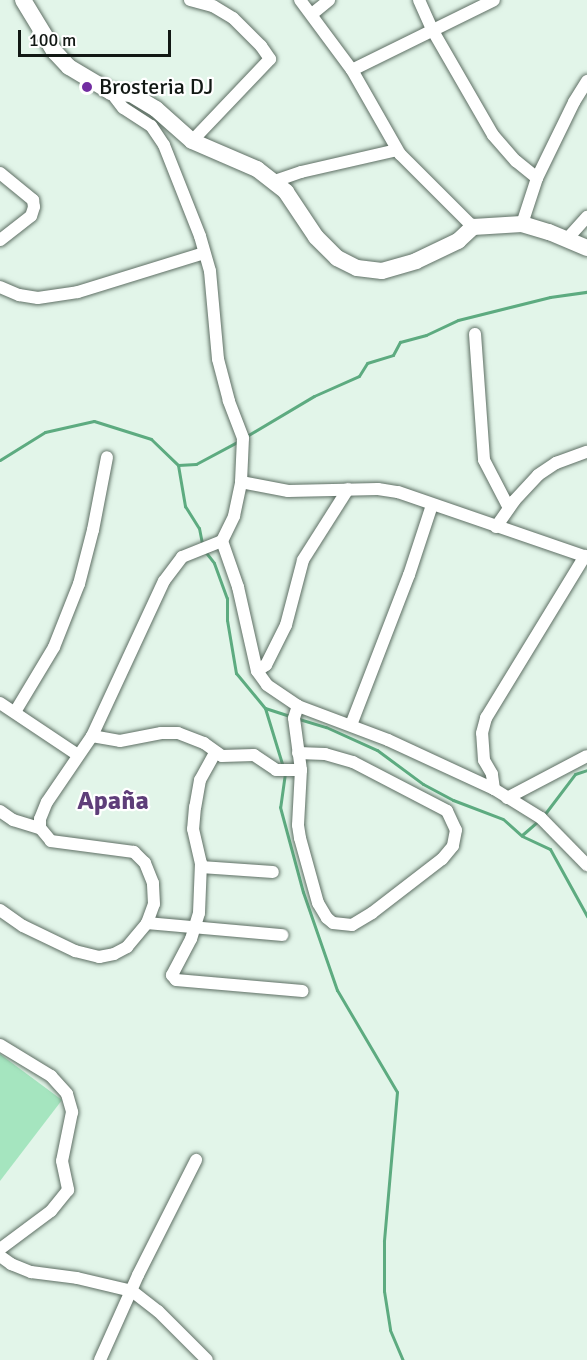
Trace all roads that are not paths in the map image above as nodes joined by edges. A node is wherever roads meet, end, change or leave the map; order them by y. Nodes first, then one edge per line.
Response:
1 (23, 0) edge
2 (190, 0) edge
3 (300, 0) edge
4 (329, 0) edge
5 (419, 0) edge
6 (494, 0) edge
7 (312, 14) junction
8 (433, 31) junction
9 (352, 70) junction
10 (587, 81) edge
11 (111, 92) junction
12 (192, 141) junction
13 (397, 150) junction
14 (0, 172) edge
15 (537, 178) junction
16 (272, 182) junction
17 (587, 217) edge
18 (522, 224) junction
19 (473, 227) junction
20 (567, 238) junction
21 (0, 240) edge
22 (587, 248) edge
23 (204, 254) junction
24 (0, 287) edge
25 (475, 334) dead end
26 (587, 452) edge
27 (107, 457) dead end
28 (241, 482) junction
29 (348, 489) junction
30 (432, 505) junction
31 (509, 508) junction
32 (496, 527) junction
33 (222, 541) junction
34 (586, 557) edge
35 (257, 671) junction
36 (0, 703) edge
37 (298, 706) junction
38 (15, 712) junction
39 (351, 725) junction
40 (92, 736) junction
41 (215, 753) junction
42 (298, 753) junction
43 (78, 755) junction
44 (587, 756) edge
45 (298, 771) junction
46 (494, 789) junction
47 (507, 798) junction
48 (0, 811) edge
49 (40, 828) junction
50 (587, 865) edge
51 (201, 867) junction
52 (273, 872) dead end
53 (0, 910) edge
54 (147, 923) junction
55 (194, 928) junction
56 (282, 935) dead end
57 (303, 991) dead end
58 (0, 1045) edge
59 (196, 1160) dead end
60 (0, 1249) edge
61 (0, 1256) edge
62 (132, 1291) junction
63 (100, 1360) edge
64 (207, 1360) edge

1 - 11 main road
2 - 12 street
3 - 7 street
4 - 7 street
5 - 8 street
6 - 8 street
7 - 9 street
8 - 9 street
8 - 15 street
9 - 13 street
10 - 15 street
11 - 12 main road
11 - 23 street
12 - 16 main road
13 - 16 street
13 - 19 street
14 - 21 street
15 - 18 street
16 - 19 main road
17 - 20 street
18 - 19 main road
18 - 20 main road
20 - 22 main road
23 - 24 street
23 - 28 street
25 - 31 street
26 - 31 street
27 - 38 street
28 - 29 street
28 - 33 street
29 - 30 street
29 - 35 street
30 - 32 street
30 - 39 street
31 - 32 street
32 - 34 street
33 - 35 street
33 - 40 street
34 - 46 street
35 - 37 street
36 - 38 street
37 - 39 street
37 - 42 street
38 - 43 street
39 - 46 street
40 - 41 street
40 - 43 street
41 - 45 street
41 - 51 street
42 - 45 street
42 - 45 street
43 - 49 street
44 - 47 street
46 - 47 street
47 - 50 street
48 - 49 street
49 - 54 street
51 - 52 street
51 - 55 street
53 - 54 street
54 - 55 street
55 - 56 street
55 - 57 street
58 - 60 street
59 - 62 street
61 - 62 street
62 - 63 street
62 - 64 street

